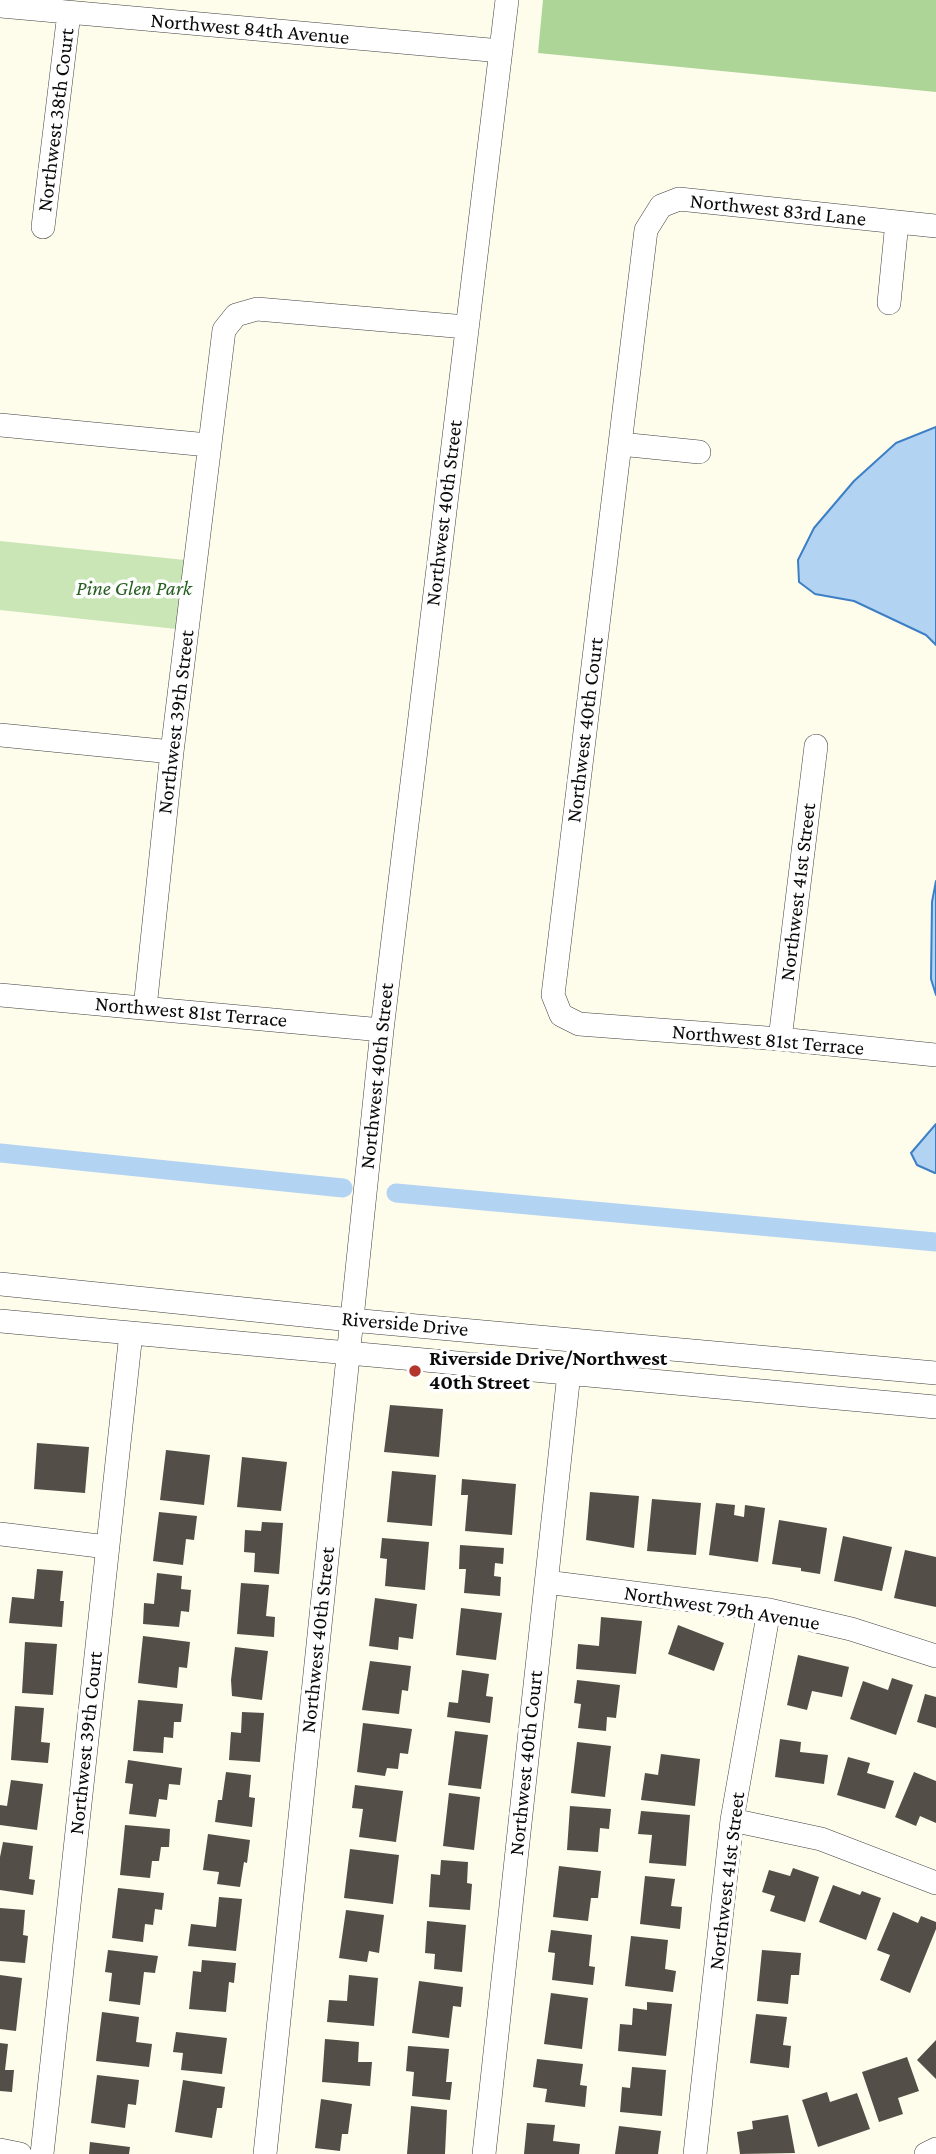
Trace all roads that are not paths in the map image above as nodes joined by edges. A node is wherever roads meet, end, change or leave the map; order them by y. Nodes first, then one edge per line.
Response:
1 (507, 0) edge
2 (0, 6) edge
3 (69, 13) junction
4 (501, 51) junction
5 (661, 206) joint
6 (897, 222) junction
7 (936, 226) edge
8 (43, 227) dead end
9 (888, 303) dead end
10 (466, 327) junction
11 (0, 425) edge
12 (620, 444) junction
13 (208, 446) junction
14 (699, 452) dead end
15 (0, 735) edge
16 (816, 746) dead end
17 (172, 752) junction
18 (0, 995) edge
19 (145, 1008) junction
20 (561, 1015) joint
21 (382, 1030) junction
22 (780, 1039) junction
23 (936, 1055) edge
24 (0, 1284) edge
25 (351, 1320) junction
26 (0, 1321) edge
27 (131, 1333) junction
28 (348, 1351) junction
29 (569, 1373) junction
30 (936, 1373) edge
31 (936, 1407) edge
32 (0, 1534) edge
33 (107, 1547) junction
34 (546, 1583) junction
35 (769, 1610) junction
36 (936, 1657) edge
37 (732, 1820) junction
38 (936, 1883) edge
39 (936, 2149) edge
40 (0, 2150) edge
41 (20, 2154) edge
42 (42, 2154) edge
43 (265, 2154) edge
44 (484, 2154) edge
45 (695, 2154) edge
46 (926, 2154) edge

1 - 4 street, Northwest 40th Street
2 - 3 street, Northwest 84th Avenue
3 - 4 street, Northwest 84th Avenue
3 - 8 street, Northwest 38th Court
4 - 10 street, Northwest 40th Street
5 - 6 street, Northwest 83rd Lane
5 - 12 street, Northwest 40th Court
6 - 7 street, Northwest 83rd Lane
6 - 9 street, Northwest 83rd Lane
10 - 13 street, Northwest 39th Street
10 - 21 street, Northwest 40th Street
11 - 13 street
12 - 14 street
12 - 20 street, Northwest 40th Court
13 - 17 street, Northwest 39th Street
15 - 17 street
16 - 22 street, Northwest 41st Street
17 - 19 street, Northwest 39th Street
18 - 19 street, Northwest 81st Terrace
19 - 21 street, Northwest 81st Terrace
20 - 22 street, Northwest 81st Terrace
21 - 25 street, Northwest 40th Street
22 - 23 street, Northwest 81st Terrace
24 - 25 street, Riverside Drive
25 - 28 street, Northwest 40th Street
25 - 30 street, Riverside Drive
26 - 27 street, Riverside Drive
27 - 28 street, Riverside Drive
27 - 33 street, Northwest 39th Court
28 - 29 street, Riverside Drive
28 - 43 street, Northwest 40th Street
29 - 31 street, Riverside Drive
29 - 34 street, Northwest 40th Court
32 - 33 street
33 - 42 street, Northwest 39th Court
34 - 35 street, Northwest 79th Avenue
34 - 44 street, Northwest 40th Court
35 - 36 street, Northwest 79th Avenue
35 - 37 street, Northwest 41st Street
37 - 38 street
37 - 45 street, Northwest 41st Street
39 - 46 street
40 - 41 street

